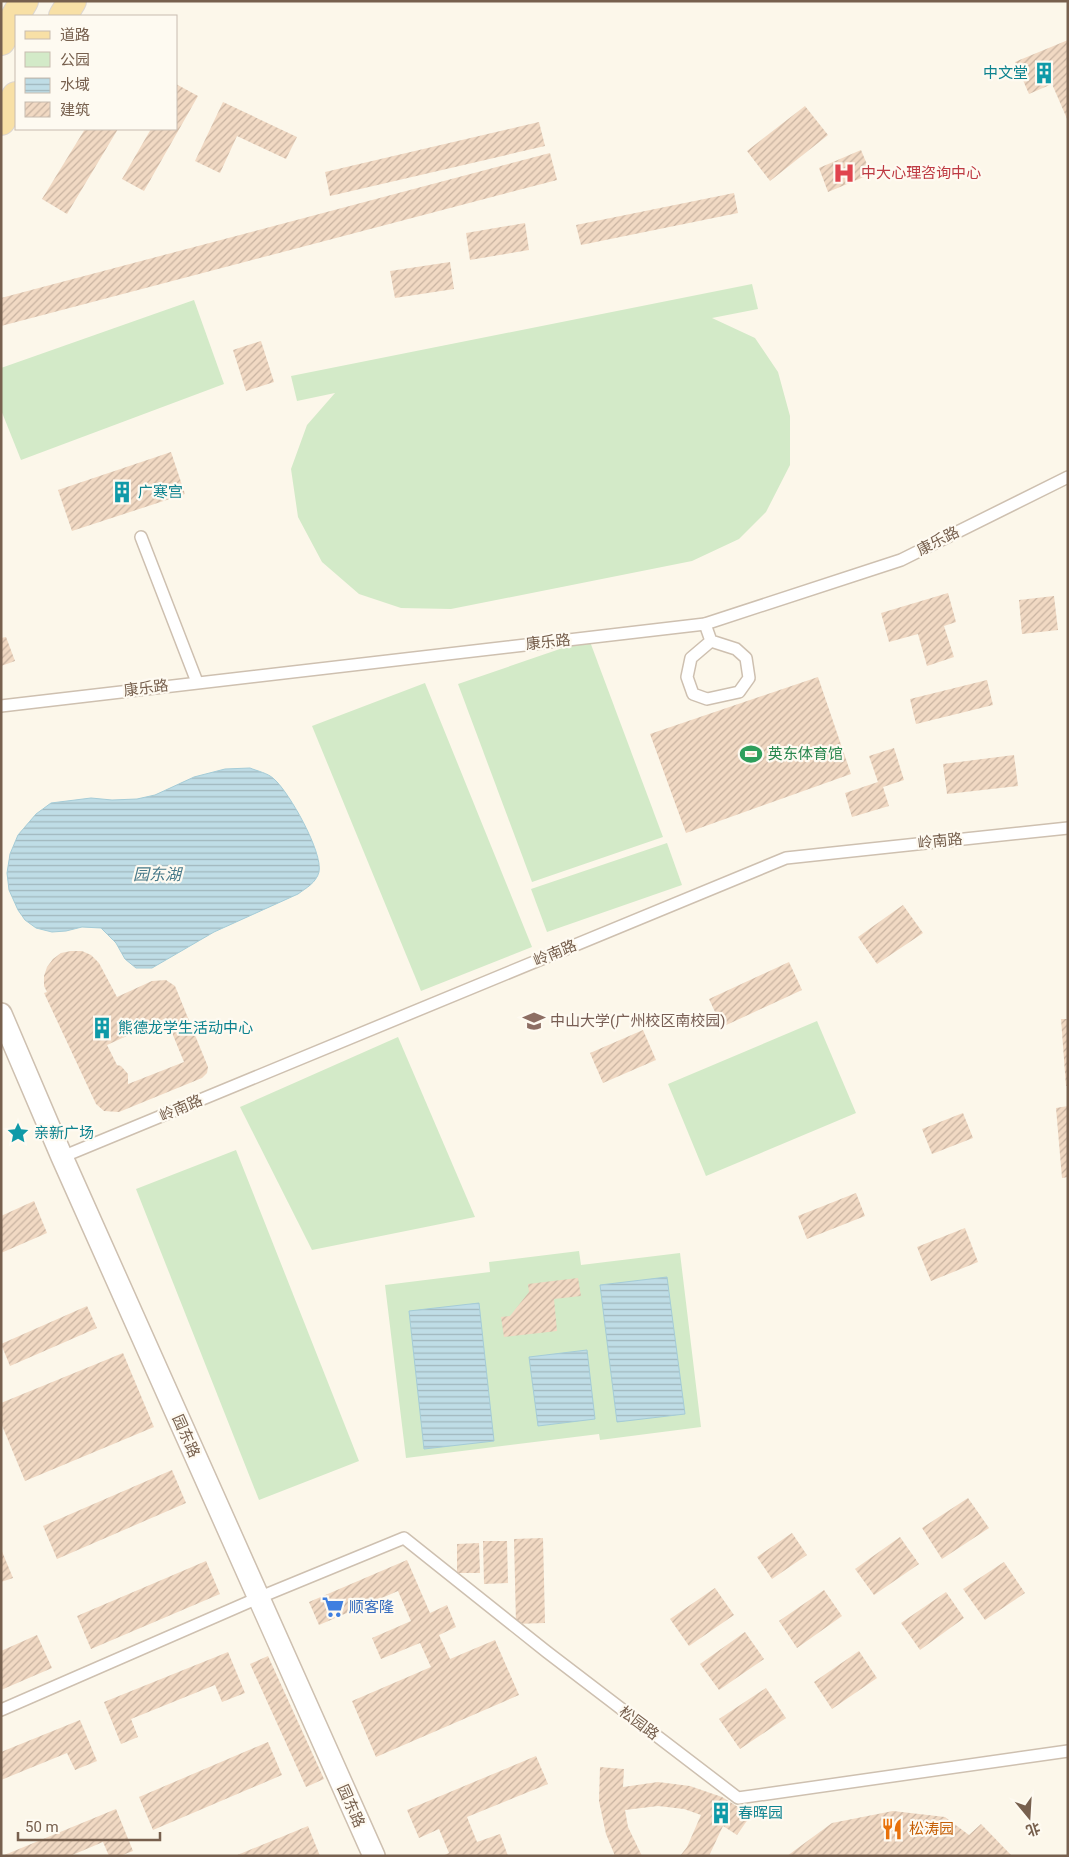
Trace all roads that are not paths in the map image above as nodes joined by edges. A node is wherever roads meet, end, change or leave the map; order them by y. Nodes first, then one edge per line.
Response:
1 (24, 1) edge
2 (72, 1) edge
3 (16, 15) edge
4 (64, 15) edge
5 (15, 17) edge
6 (1, 41) edge
7 (15, 98) edge
8 (1, 122) edge
9 (1068, 477) edge
10 (141, 537) dead end
11 (705, 624) junction
12 (711, 641) junction
13 (197, 682) junction
14 (1, 706) edge
15 (1068, 828) edge
16 (1, 1014) edge
17 (62, 1157) junction
18 (258, 1598) junction
19 (1, 1710) edge
20 (1068, 1751) edge
21 (374, 1856) edge

1 - 3 main road
2 - 4 main road
5 - 6 main road
7 - 8 main road
9 - 11 lane, 康乐路
10 - 13 lane
11 - 12 lane
11 - 13 lane, 康乐路
12 - 12 lane
13 - 14 lane, 康乐路
15 - 17 lane, 岭南路
16 - 17 street, 园东路
17 - 18 street, 园东路
18 - 19 lane
18 - 20 lane, 松园路
18 - 21 street, 园东路

